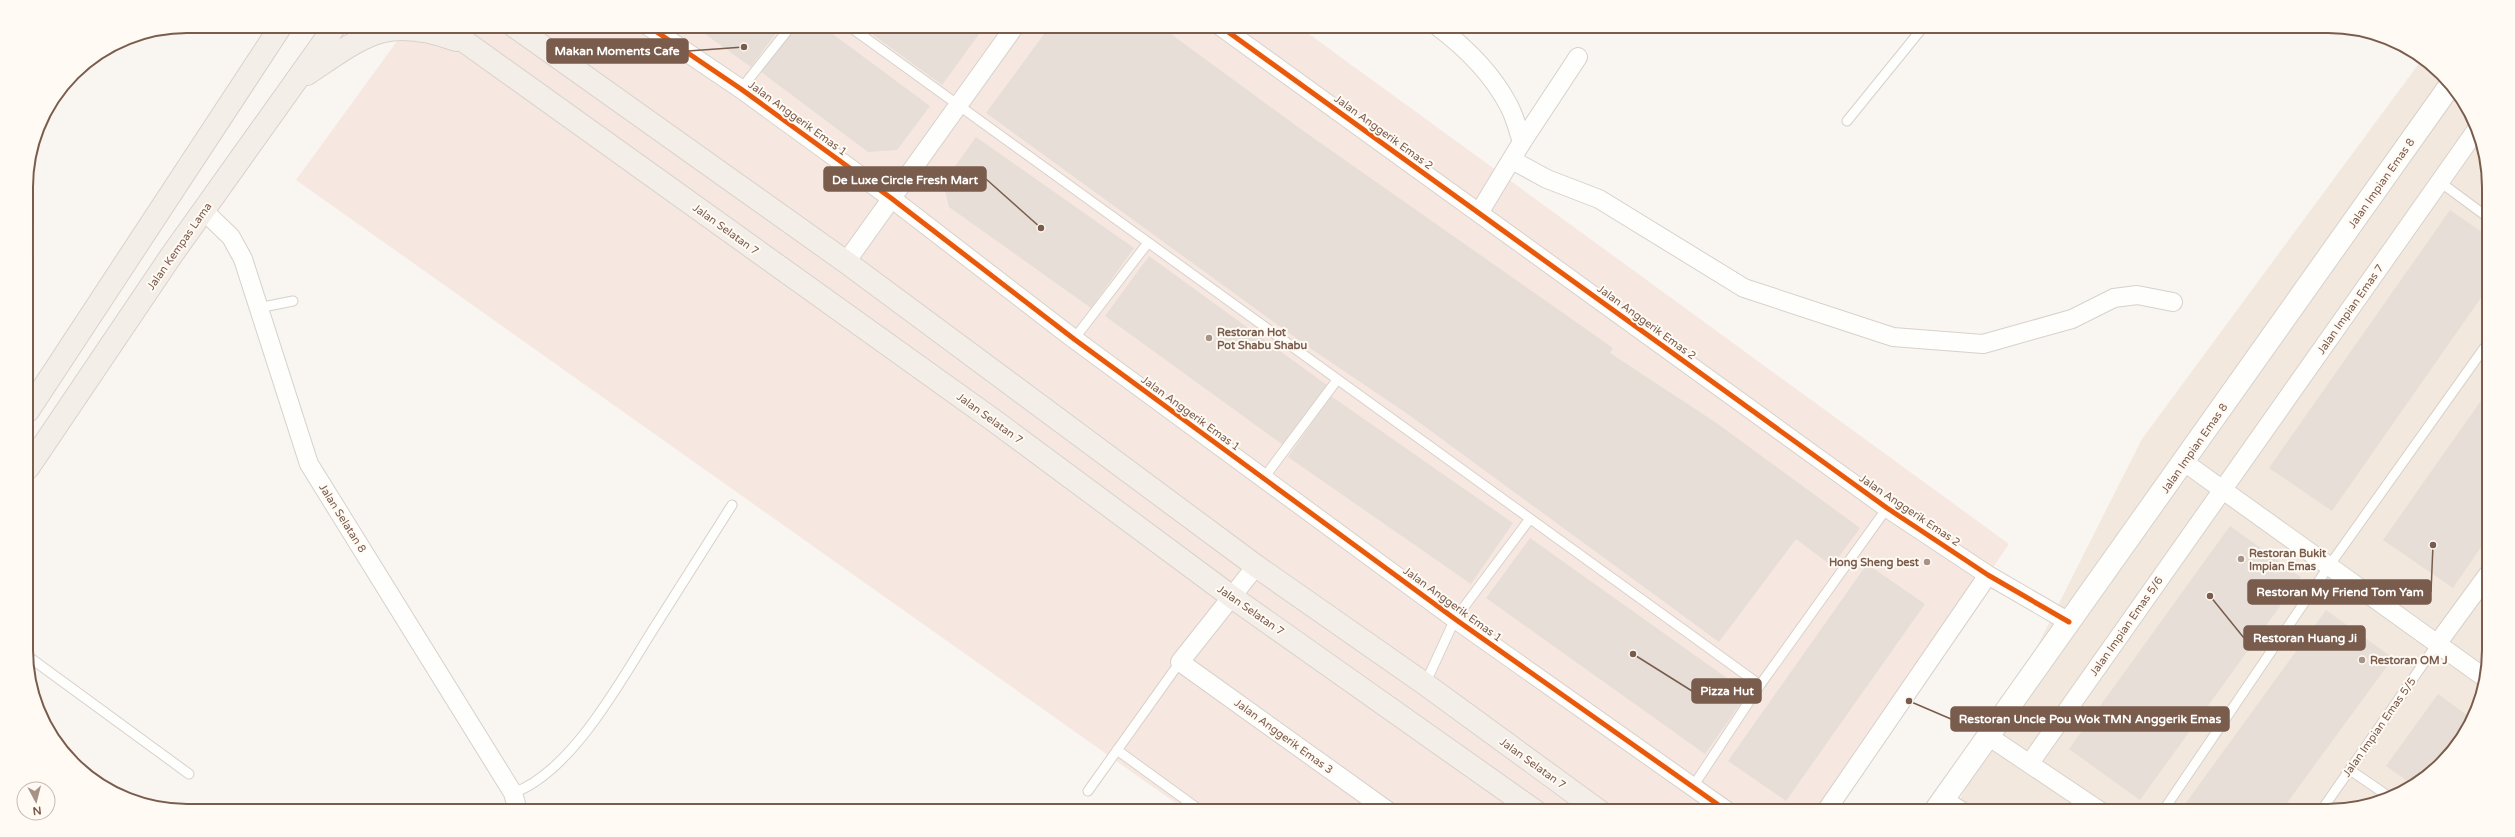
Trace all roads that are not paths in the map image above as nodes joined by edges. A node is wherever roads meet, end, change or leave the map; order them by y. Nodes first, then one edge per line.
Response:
1 (276, 33) edge
2 (280, 33) edge
3 (330, 33) edge
4 (376, 33) edge
5 (438, 33) edge
6 (453, 33) edge
7 (524, 33) edge
8 (658, 33) edge
9 (785, 33) edge
10 (858, 33) edge
11 (1010, 33) edge
12 (1230, 33) edge
13 (1446, 33) edge
14 (1918, 33) edge
15 (469, 44) junction
16 (263, 52) junction
17 (1578, 58) dead end
18 (297, 81) junction
19 (741, 89) junction
20 (2447, 90) edge
21 (957, 106) junction
22 (1847, 121) dead end
23 (2473, 135) edge
24 (1522, 142) junction
25 (1512, 160) junction
26 (2440, 182) junction
27 (891, 198) junction
28 (204, 211) junction
29 (1479, 213) junction
30 (2482, 213) edge
31 (1147, 244) junction
32 (846, 262) junction
33 (293, 301) dead end
34 (2173, 302) dead end
35 (258, 308) junction
36 (1074, 339) junction
37 (2482, 351) edge
38 (1337, 380) junction
39 (33, 404) edge
40 (33, 461) edge
41 (2184, 462) junction
42 (1264, 478) junction
43 (2222, 489) junction
44 (732, 505) dead end
45 (1887, 508) junction
46 (1529, 520) junction
47 (1256, 566) junction
48 (2329, 566) junction
49 (1988, 575) junction
50 (2482, 581) edge
51 (1232, 597) junction
52 (1455, 619) junction
53 (2069, 622) junction
54 (2437, 644) junction
55 (33, 660) edge
56 (1180, 662) junction
57 (2480, 675) edge
58 (1425, 684) junction
59 (1760, 685) junction
60 (1988, 736) junction
61 (1117, 750) junction
62 (2030, 763) junction
63 (2350, 770) junction
64 (189, 774) dead end
65 (1692, 788) junction
66 (1088, 791) dead end
67 (512, 793) junction
68 (2384, 793) edge
69 (1940, 803) edge
70 (516, 804) edge
71 (1191, 804) edge
72 (1378, 804) edge
73 (1525, 804) edge
74 (1590, 804) edge
75 (1716, 804) edge
76 (1831, 804) edge
77 (2090, 804) edge
78 (2168, 804) edge
79 (2325, 804) edge

1 - 16 main road
2 - 16 main road
3 - 18 main road, Jalan Kempas Lama
4 - 18 main road
5 - 15 main road
6 - 15 main road, Jalan Selatan 7
7 - 32 main road, Jalan Selatan 7
8 - 19 street, Jalan Anggerik Emas 1
9 - 19 lane
10 - 21 lane
11 - 21 street
12 - 29 street, Jalan Anggerik Emas 2
13 - 24 street
14 - 22 lane
15 - 51 main road, Jalan Selatan 7
16 - 39 main road
17 - 24 street
18 - 28 main road, Jalan Kempas Lama
19 - 27 street, Jalan Anggerik Emas 1
20 - 41 street, Jalan Impian Emas 8
21 - 27 street
21 - 31 lane
23 - 26 street, Jalan Impian Emas 7
24 - 25 street
25 - 29 street
25 - 34 street
26 - 30 lane
26 - 43 street, Jalan Impian Emas 7
27 - 32 street
27 - 36 street, Jalan Anggerik Emas 1
28 - 35 street, Jalan Selatan 8
28 - 40 main road, Jalan Kempas Lama
29 - 45 street, Jalan Anggerik Emas 2
31 - 36 lane
31 - 38 lane
32 - 47 main road, Jalan Selatan 7
33 - 35 lane
35 - 67 street, Jalan Selatan 8
36 - 42 street, Jalan Anggerik Emas 1
37 - 48 lane
38 - 42 lane
38 - 46 lane
41 - 43 street
41 - 53 street, Jalan Impian Emas 8
42 - 52 street, Jalan Anggerik Emas 1
43 - 48 street
43 - 62 street, Jalan Impian Emas 5/6
44 - 67 lane
45 - 49 street, Jalan Anggerik Emas 2
45 - 59 lane
46 - 52 lane
46 - 59 lane
47 - 51 street
47 - 58 main road, Jalan Selatan 7
48 - 54 street
48 - 78 lane
49 - 53 street, Jalan Anggerik Emas 2
49 - 76 street
50 - 54 street
51 - 56 street
51 - 73 main road, Jalan Selatan 7
52 - 58 lane
52 - 65 street, Jalan Anggerik Emas 1
53 - 60 street, Jalan Impian Emas 8
54 - 57 street
54 - 63 lane, Jalan Impian Emas 5/5
55 - 64 lane
56 - 61 lane
56 - 72 street, Jalan Anggerik Emas 3
58 - 74 main road, Jalan Selatan 7
59 - 65 lane
60 - 62 street
60 - 69 street, Jalan Impian Emas 8
61 - 66 lane
61 - 71 lane
62 - 77 street
63 - 68 lane
63 - 79 lane, Jalan Impian Emas 5/5
65 - 75 street, Jalan Anggerik Emas 1
67 - 70 street, Jalan Selatan 8

